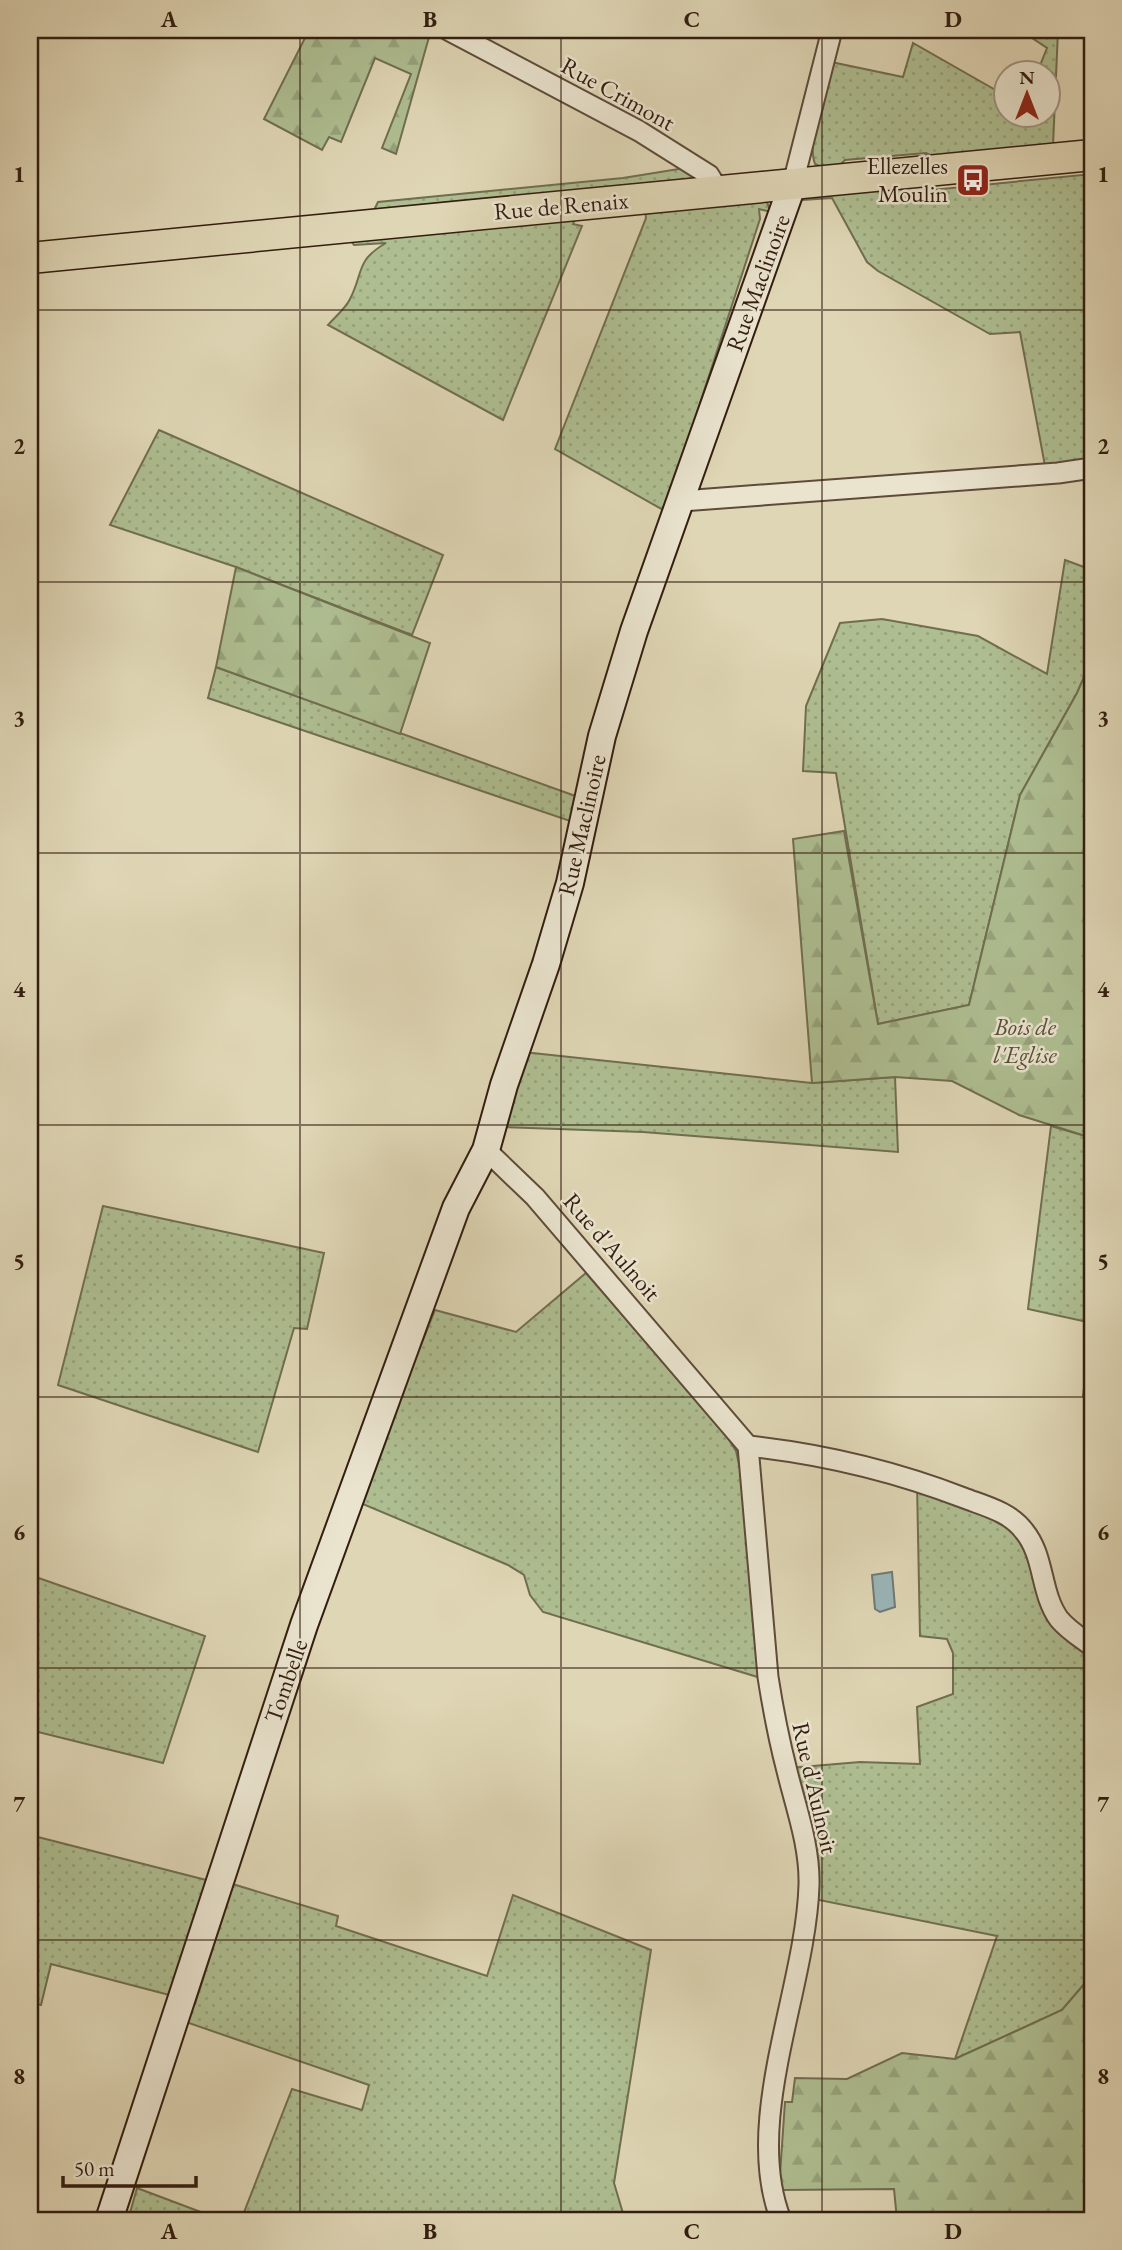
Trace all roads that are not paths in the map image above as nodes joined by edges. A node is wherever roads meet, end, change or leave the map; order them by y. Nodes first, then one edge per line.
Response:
1 (448, 30) edge
2 (832, 30) edge
3 (1092, 155) edge
4 (793, 183) junction
5 (719, 191) junction
6 (30, 258) edge
7 (1092, 468) edge
8 (682, 501) junction
9 (486, 1150) junction
10 (748, 1446) junction
11 (1092, 1646) edge
12 (109, 2220) edge
13 (781, 2220) edge

1 - 5 street, Rue Crimont
2 - 4 street
3 - 4 main road, Rue de Renaix
4 - 5 main road, Rue de Renaix
4 - 8 street, Rue Maclinoire
5 - 6 main road, Rue de Renaix
7 - 8 street
8 - 9 street, Rue Maclinoire
9 - 10 street, Rue d'Aulnoit
9 - 12 street, Tombelle
10 - 11 street
10 - 13 street, Rue d'Aulnoit

